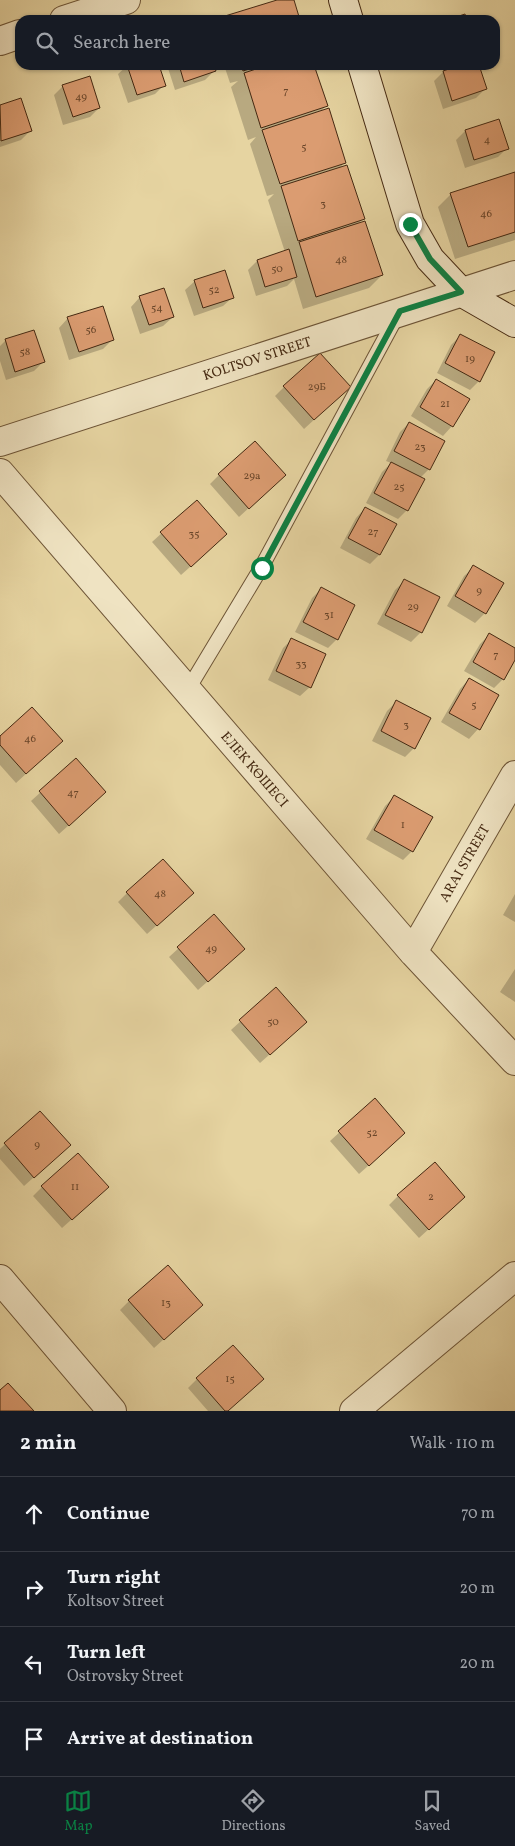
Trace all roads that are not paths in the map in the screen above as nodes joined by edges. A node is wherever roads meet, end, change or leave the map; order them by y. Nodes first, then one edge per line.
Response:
1 (126, 0) edge
2 (343, 0) edge
3 (80, 15) edge
4 (348, 15) edge
5 (15, 36) edge
6 (0, 41) edge
7 (364, 70) edge
8 (515, 275) edge
9 (461, 292) junction
10 (400, 311) junction
11 (515, 323) edge
12 (0, 442) edge
13 (0, 473) edge
14 (187, 691) junction
15 (515, 775) edge
16 (413, 952) junction
17 (515, 1061) edge
18 (515, 1276) edge
19 (0, 1279) edge
20 (112, 1411) edge
21 (354, 1411) edge

1 - 3 street
2 - 4 street
5 - 6 street
7 - 9 street
8 - 9 street, KOLTSOV STREET
9 - 10 street, KOLTSOV STREET
9 - 11 street
10 - 12 street, KOLTSOV STREET
10 - 14 lane
13 - 14 street, ЕЛЕК КӨШЕСІ
14 - 16 street, ЕЛЕК КӨШЕСІ
15 - 16 street, ARAI STREET
16 - 17 street, ЕЛЕК КӨШЕСІ
18 - 21 street
19 - 20 street

